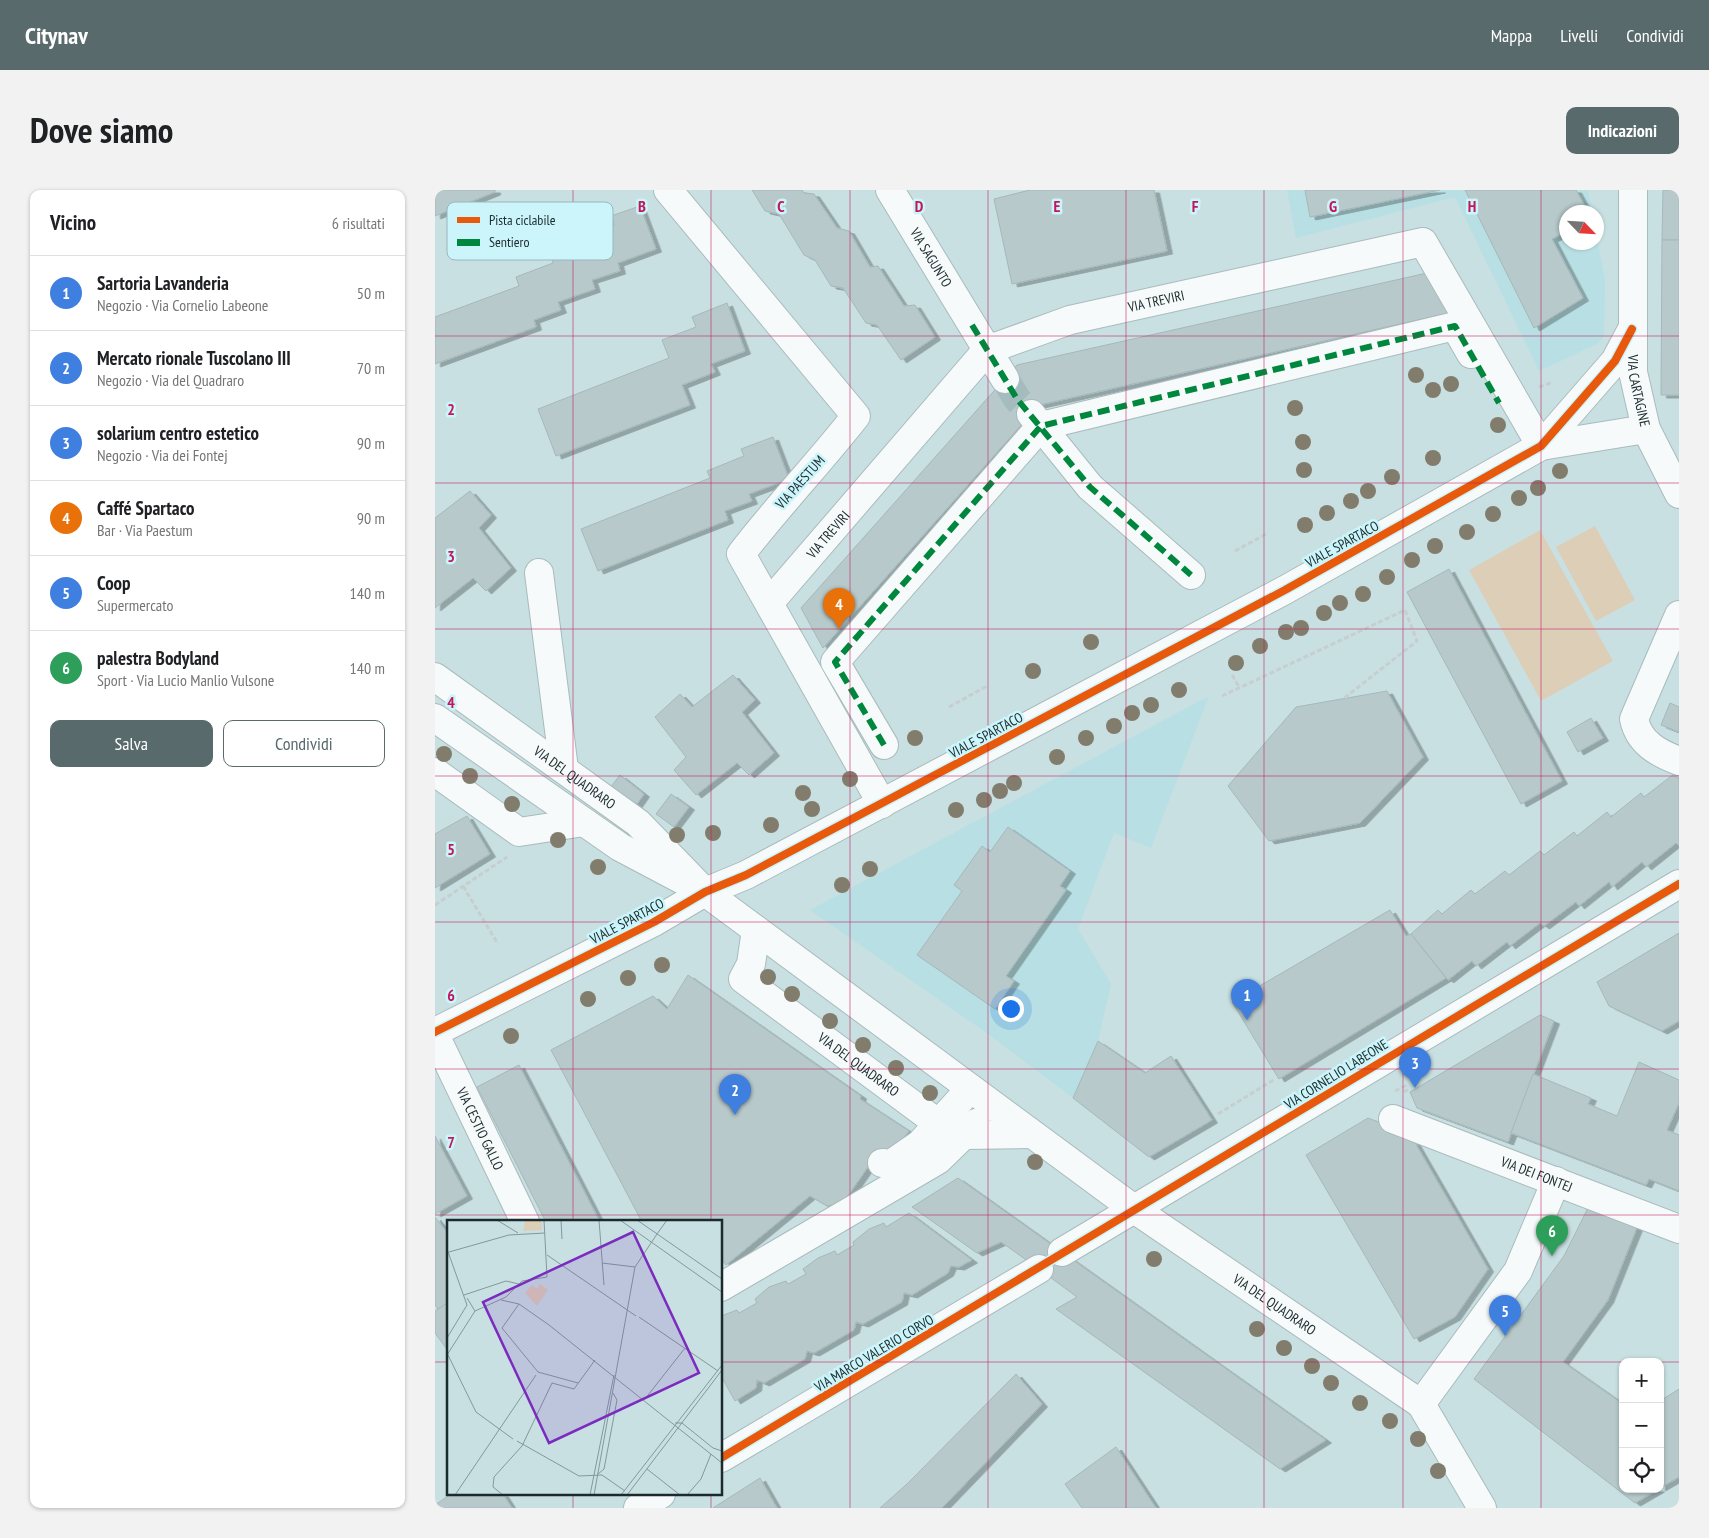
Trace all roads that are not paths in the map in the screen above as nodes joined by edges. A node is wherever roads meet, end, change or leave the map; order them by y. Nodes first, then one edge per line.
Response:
1 (668, 190) edge
2 (890, 190) edge
3 (1633, 190) edge
4 (1632, 329) junction
5 (987, 350) junction
6 (1005, 379) tunnel mouth
7 (1499, 403) dead end
8 (1036, 420) junction
9 (1646, 430) junction
10 (1541, 446) junction
11 (1679, 494) edge
12 (1191, 574) dead end
13 (544, 588) dead end
14 (770, 602) junction
15 (1679, 615) edge
16 (435, 677) edge
17 (435, 718) edge
18 (884, 745) dead end
19 (1679, 761) edge
20 (564, 769) junction
21 (435, 772) edge
22 (882, 804) junction
23 (584, 822) junction
24 (1679, 884) edge
25 (705, 892) junction
26 (756, 930) junction
27 (435, 1034) edge
28 (970, 1089) junction
29 (994, 1106) junction
30 (1393, 1119) dead end
31 (939, 1124) junction
32 (964, 1134) junction
33 (1031, 1134) junction
34 (882, 1163) dead end
35 (1556, 1181) junction
36 (1134, 1209) junction
37 (524, 1220) edge
38 (1679, 1229) edge
39 (1062, 1252) dead end
40 (1039, 1269) dead end
41 (723, 1286) edge
42 (1421, 1404) junction
43 (723, 1457) edge
44 (658, 1496) edge
45 (638, 1508) edge
46 (1482, 1508) edge

1 - 14 street, VIA PAESTUM
2 - 5 street, VIA SAGUNTO
3 - 4 street, VIA CARTAGINE
4 - 9 street, VIA CARTAGINE
4 - 10 street
5 - 6 street, VIA SAGUNTO
5 - 10 street, VIA TREVIRI
5 - 14 street, VIA TREVIRI
7 - 8 street
8 - 12 street
8 - 18 street
9 - 10 street
9 - 11 street, VIA CARTAGINE
10 - 22 street, VIALE SPARTACO
13 - 20 street
14 - 22 street, VIA PAESTUM
15 - 19 street
16 - 20 street, VIA DEL QUADRARO
17 - 23 street, VIA DEL QUADRARO
20 - 25 street, VIA DEL QUADRARO
21 - 23 street
22 - 25 street, VIALE SPARTACO
23 - 25 street, VIA DEL QUADRARO
24 - 36 street, VIA CORNELIO LABEONE
25 - 26 street, VIA DEL QUADRARO
25 - 27 street, VIALE SPARTACO
26 - 28 street, VIA DEL QUADRARO
26 - 31 street, VIA DEL QUADRARO
27 - 37 street, VIA CESTIO GALLO
28 - 29 street, VIA DEL QUADRARO
28 - 31 street
29 - 32 street
29 - 33 street, VIA DEL QUADRARO
30 - 35 street, VIA DEI FONTEJ
31 - 32 street, VIA DEL QUADRARO
31 - 34 street
32 - 33 street, VIA DEL QUADRARO
32 - 41 street
33 - 36 street, VIA DEL QUADRARO
35 - 38 street, VIA DEI FONTEJ
35 - 42 street
36 - 39 street
36 - 42 street, VIA DEL QUADRARO
40 - 43 street, VIA MARCO VALERIO CORVO
42 - 46 street, VIA DEL QUADRARO
44 - 45 street

